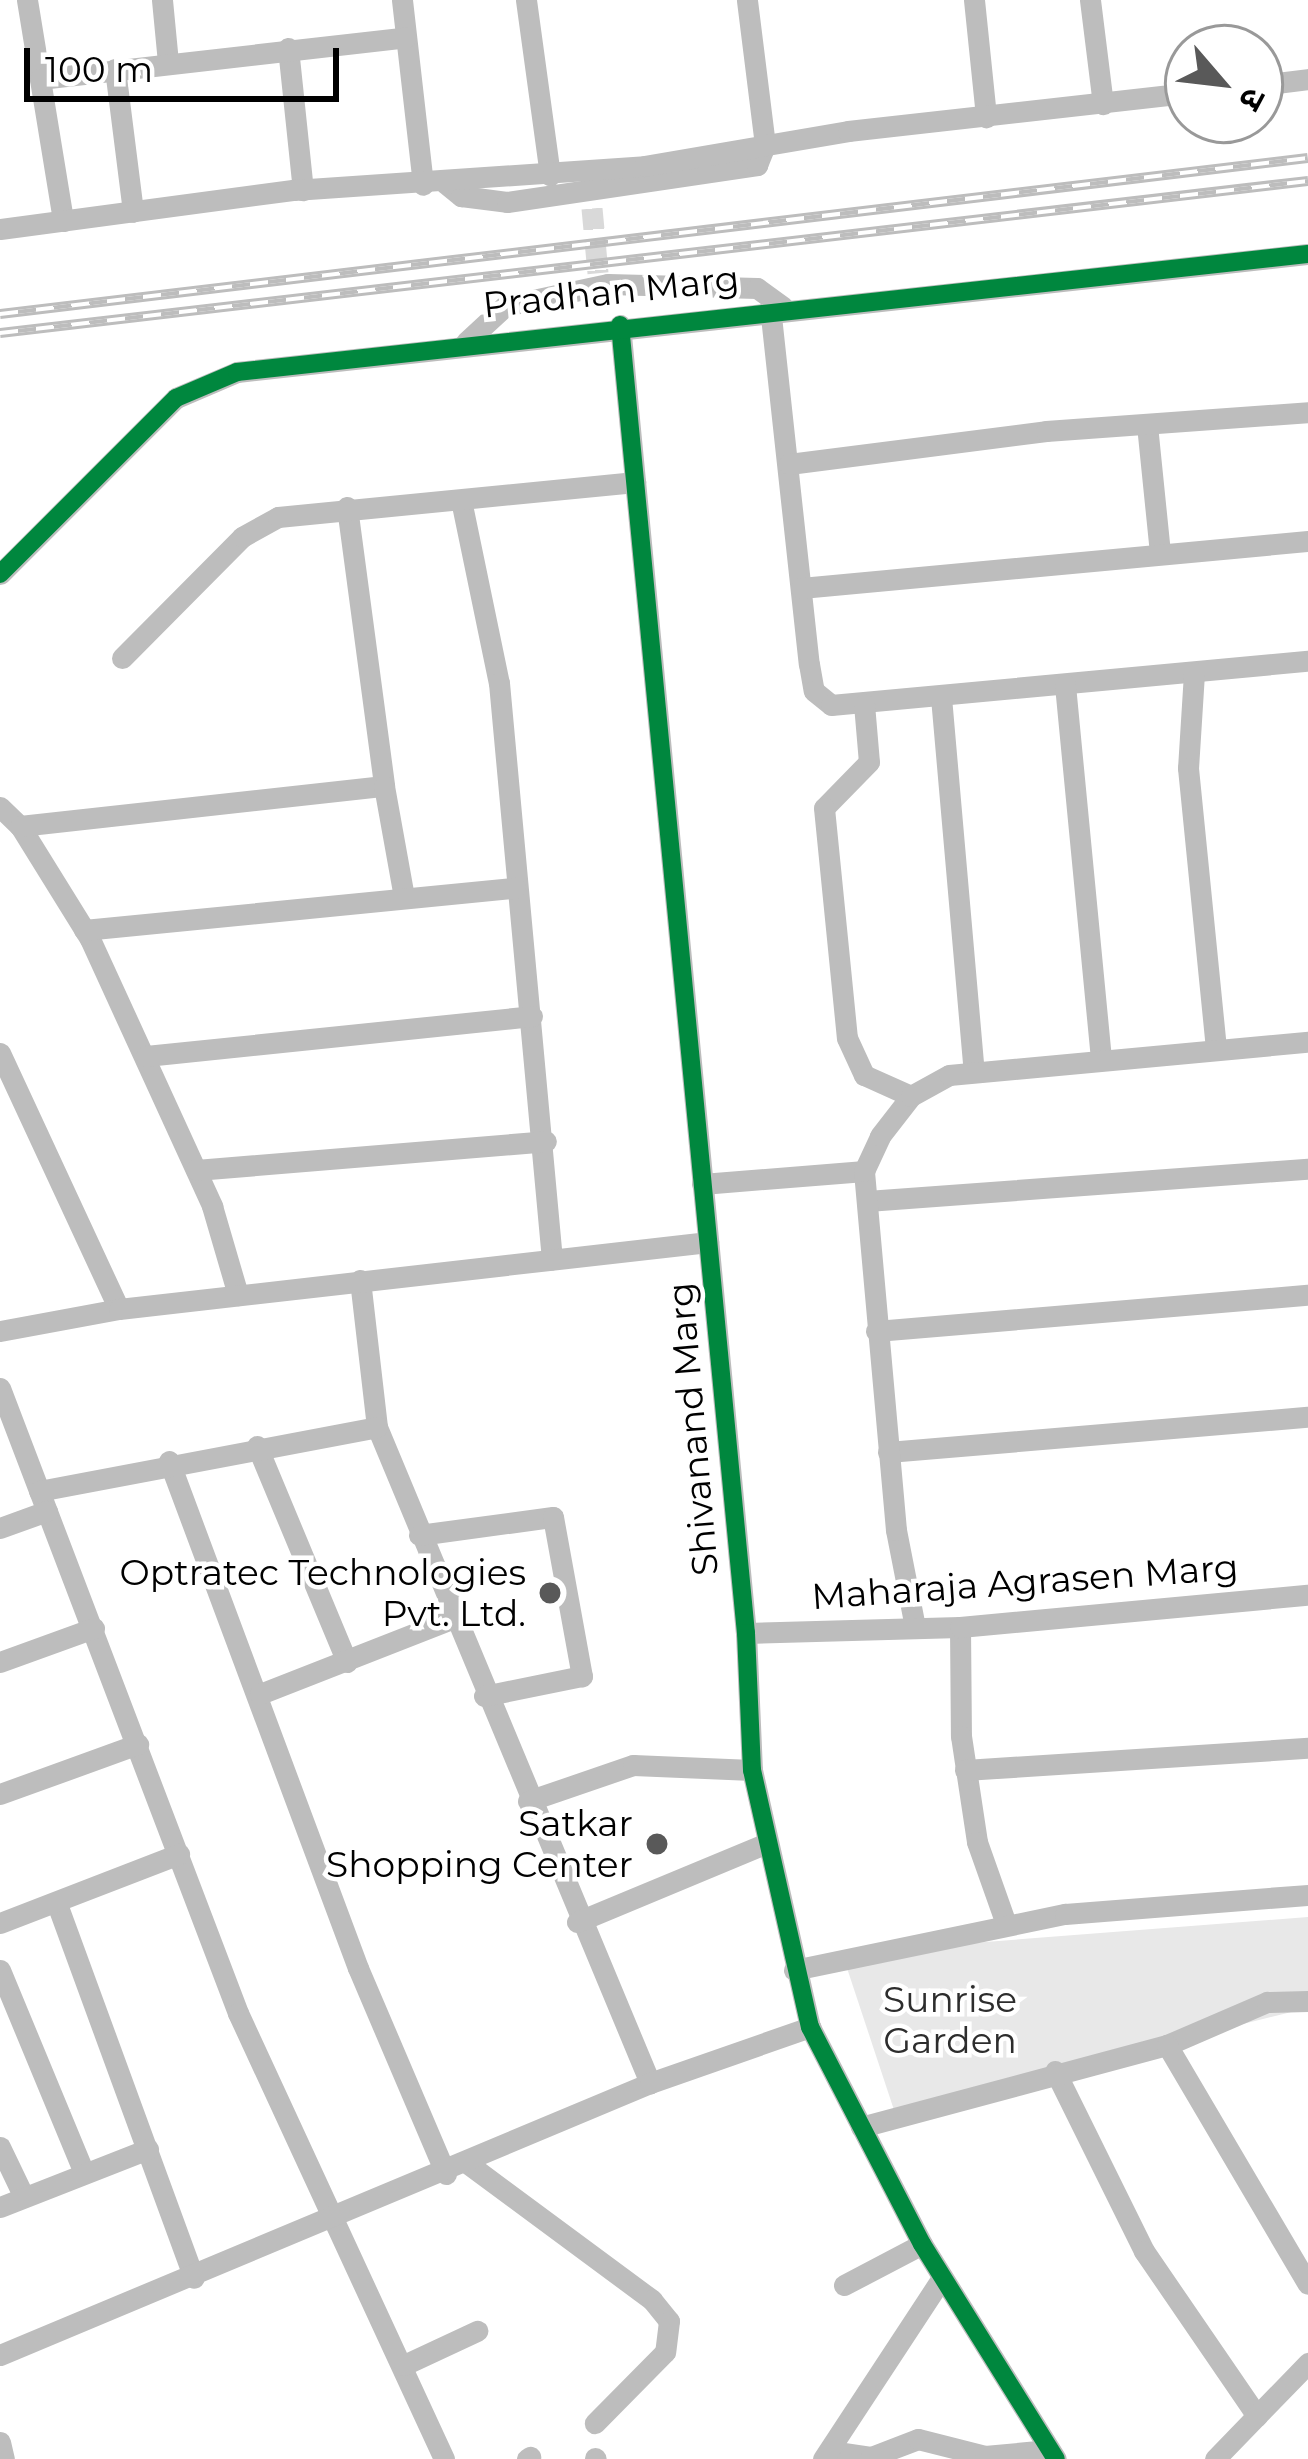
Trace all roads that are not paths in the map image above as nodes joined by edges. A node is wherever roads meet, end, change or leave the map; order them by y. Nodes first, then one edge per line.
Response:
1 (27, 0) edge
2 (162, 0) edge
3 (402, 0) edge
4 (526, 0) edge
5 (747, 0) edge
6 (974, 0) edge
7 (1090, 0) edge
8 (406, 37) junction
9 (288, 48) junction
10 (168, 62) junction
11 (115, 69) junction
12 (40, 79) junction
13 (1164, 97) edge
14 (1103, 104) junction
15 (986, 117) junction
16 (765, 146) junction
17 (550, 175) junction
18 (434, 184) junction
19 (303, 190) junction
20 (133, 212) junction
21 (63, 221) junction
22 (0, 229) edge
23 (1308, 254) edge
24 (777, 307) junction
25 (620, 325) junction
26 (466, 342) junction
27 (1308, 412) edge
28 (1147, 425) junction
29 (789, 464) junction
30 (635, 482) junction
31 (460, 500) junction
32 (347, 508) junction
33 (1308, 541) edge
34 (1160, 554) junction
35 (0, 574) edge
36 (801, 588) junction
37 (122, 658) dead end
38 (1308, 661) edge
39 (1194, 673) junction
40 (1308, 675) edge
41 (1065, 685) junction
42 (941, 697) junction
43 (864, 704) junction
44 (383, 786) junction
45 (0, 807) edge
46 (20, 826) junction
47 (515, 888) junction
48 (404, 897) junction
49 (84, 931) junction
50 (532, 1016) junction
51 (1308, 1042) edge
52 (1216, 1048) junction
53 (0, 1053) edge
54 (146, 1056) junction
55 (1101, 1058) junction
56 (974, 1072) junction
57 (910, 1096) junction
58 (546, 1141) junction
59 (1308, 1169) edge
60 (196, 1170) junction
61 (864, 1171) junction
62 (702, 1184) junction
63 (867, 1201) junction
64 (708, 1242) junction
65 (552, 1260) junction
66 (360, 1280) junction
67 (238, 1295) junction
68 (1308, 1295) edge
69 (119, 1310) junction
70 (0, 1331) edge
71 (876, 1331) junction
72 (0, 1388) edge
73 (1308, 1417) edge
74 (377, 1427) junction
75 (257, 1446) junction
76 (888, 1452) junction
77 (169, 1461) junction
78 (43, 1501) junction
79 (0, 1528) edge
80 (419, 1535) junction
81 (1308, 1595) edge
82 (451, 1619) junction
83 (915, 1627) junction
84 (960, 1627) junction
85 (94, 1628) junction
86 (746, 1633) junction
87 (0, 1662) edge
88 (347, 1662) junction
89 (260, 1694) junction
90 (484, 1696) junction
91 (138, 1744) junction
92 (1308, 1748) edge
93 (752, 1770) junction
94 (965, 1770) junction
95 (0, 1793) edge
96 (528, 1801) junction
97 (767, 1843) junction
98 (179, 1854) junction
99 (1308, 1895) edge
100 (57, 1904) junction
101 (577, 1922) junction
102 (0, 1923) edge
103 (1006, 1924) junction
104 (0, 1970) edge
105 (794, 1970) junction
106 (1306, 2008) edge
107 (809, 2027) junction
108 (1168, 2045) junction
109 (1055, 2071) junction
110 (650, 2083) junction
111 (861, 2127) junction
112 (0, 2147) edge
113 (148, 2149) junction
114 (467, 2163) junction
115 (84, 2173) junction
116 (446, 2174) junction
117 (24, 2197) junction
118 (0, 2207) edge
119 (326, 2217) junction
120 (922, 2244) junction
121 (194, 2278) junction
122 (942, 2278) junction
123 (1308, 2284) edge
124 (844, 2285) dead end
125 (477, 2331) dead end
126 (0, 2355) edge
127 (1308, 2363) edge
128 (404, 2365) junction
129 (1257, 2416) junction
130 (595, 2423) dead end
131 (0, 2442) edge
132 (1053, 2454) edge
133 (827, 2455) edge
134 (4, 2459) edge
135 (444, 2459) edge
136 (1215, 2459) edge

1 - 12 street
2 - 10 street
3 - 8 street
4 - 17 street
5 - 16 street
6 - 15 street
7 - 14 street
8 - 9 street
8 - 18 street
9 - 10 street
9 - 19 street
10 - 11 street
11 - 12 street
11 - 20 street
12 - 21 street
13 - 14 street
14 - 15 street
15 - 16 street
16 - 17 street
16 - 18 street
17 - 18 street
18 - 19 street
19 - 20 street
20 - 21 street
21 - 22 street
23 - 24 street, Pradhan Marg
24 - 25 street, Pradhan Marg
24 - 26 street
24 - 29 street
25 - 26 street, Pradhan Marg
25 - 30 street, Shivanand Marg
26 - 35 street, Pradhan Marg
27 - 28 street
28 - 29 street
28 - 34 street
29 - 36 street
30 - 31 street
30 - 62 street, Shivanand Marg
31 - 32 street
31 - 47 street
32 - 37 street
32 - 44 street
33 - 34 street
34 - 36 street
36 - 43 street
38 - 39 street
38 - 40 street
39 - 41 street
39 - 52 street
41 - 42 street
41 - 55 street
42 - 43 street
42 - 56 street
43 - 57 street
44 - 46 street
44 - 48 street
45 - 46 street
46 - 49 street
47 - 48 street
47 - 50 street
48 - 49 street
49 - 54 street
50 - 54 street
50 - 58 street
51 - 52 street
52 - 55 street
53 - 69 street
54 - 60 street
55 - 56 street
56 - 57 street
57 - 61 street
58 - 60 street
58 - 65 street
59 - 63 street
60 - 67 street
61 - 62 street
61 - 63 street
62 - 64 street, Shivanand Marg
63 - 71 street
64 - 65 street
64 - 86 street, Shivanand Marg
65 - 66 street
66 - 67 street
66 - 74 street
67 - 69 street
68 - 71 street
69 - 70 street
71 - 76 street
72 - 78 street
73 - 76 street
74 - 75 street
74 - 80 street
75 - 77 street
75 - 88 street
76 - 83 street
77 - 78 street
77 - 89 street
78 - 79 street
78 - 85 street
80 - 82 street
80 - 90 street
81 - 84 street, Maharaja Agrasen Marg
82 - 88 street
82 - 90 street
83 - 84 street, Maharaja Agrasen Marg
83 - 86 street, Maharaja Agrasen Marg
84 - 94 street
85 - 87 street
85 - 91 street
86 - 93 street, Shivanand Marg
88 - 89 street
89 - 116 street
90 - 96 street
91 - 95 street
91 - 98 street
92 - 94 street
93 - 96 street
93 - 97 street, Shivanand Marg
94 - 103 street
96 - 101 street
97 - 101 street
97 - 105 street, Shivanand Marg
98 - 100 street
98 - 119 street
99 - 103 street
100 - 102 street
100 - 113 street
101 - 110 street
103 - 105 street
104 - 115 street
105 - 107 street, Shivanand Marg
106 - 108 street
107 - 110 street
107 - 111 street, Shivanand Marg
108 - 109 street
108 - 123 street
109 - 111 street
109 - 129 street
110 - 114 street
111 - 120 street, Shivanand Marg
112 - 117 street
113 - 115 street
113 - 121 street
114 - 116 street
114 - 130 street
115 - 117 street
116 - 119 street
117 - 118 street
119 - 121 street
119 - 128 street
120 - 122 street, Shivanand Marg
120 - 124 street
121 - 126 street
122 - 132 street, Shivanand Marg
122 - 133 street
125 - 128 street
127 - 129 street
128 - 135 street
129 - 136 street
131 - 134 street
132 - 133 street

